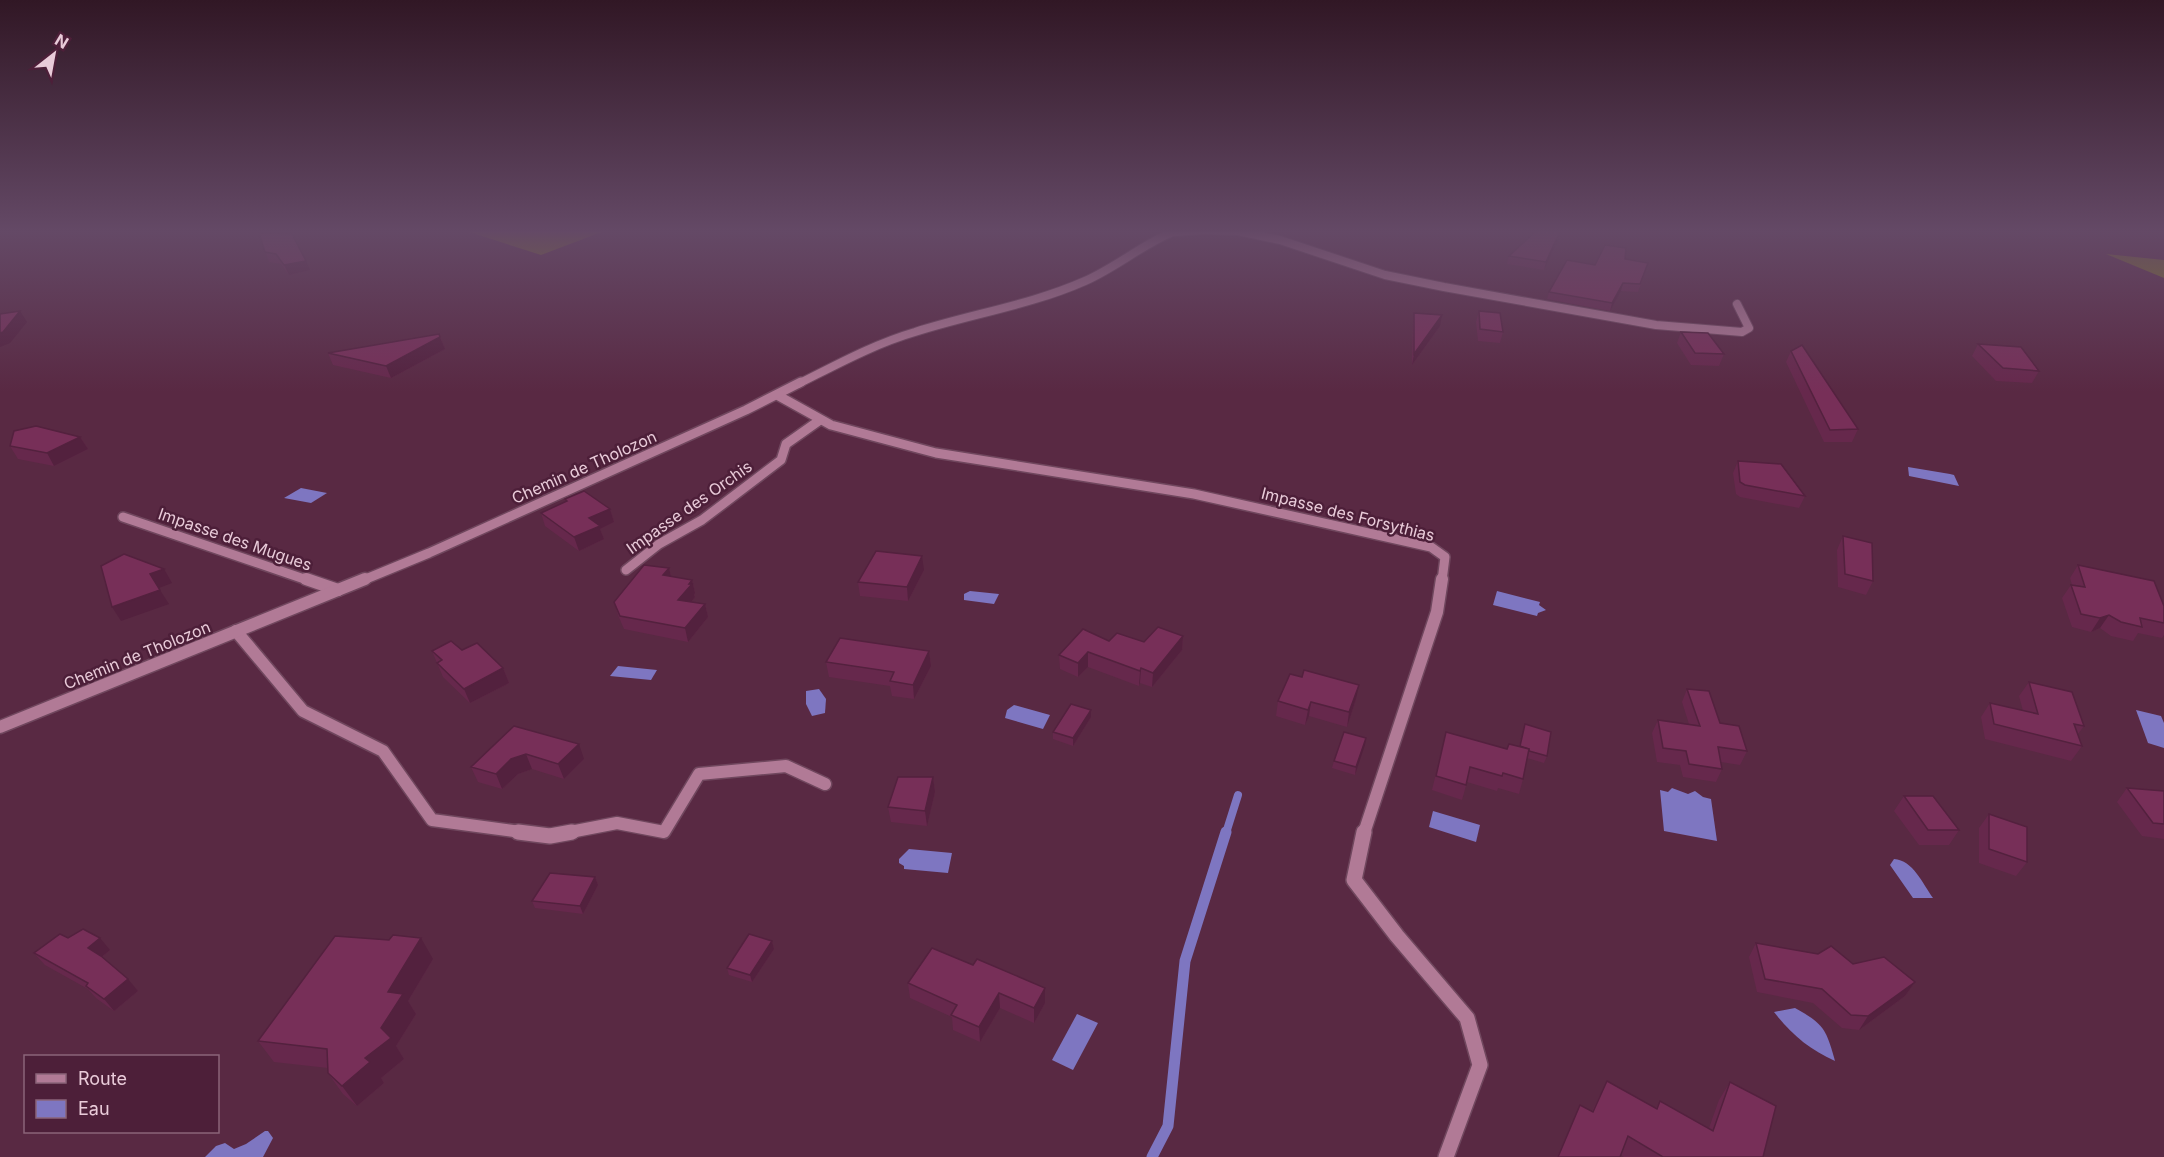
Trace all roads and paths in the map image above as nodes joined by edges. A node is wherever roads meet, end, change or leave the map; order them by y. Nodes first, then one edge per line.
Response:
1 (1077, 284) edge
2 (1434, 284) edge
3 (1737, 304) dead end
4 (777, 395) junction
5 (820, 420) junction
6 (123, 517) dead end
7 (626, 570) dead end
8 (338, 590) junction
9 (236, 631) junction
10 (0, 727) edge
11 (825, 784) dead end
12 (1446, 1157) edge

1 - 4 street, Chemin de Tholozon
2 - 3 street
4 - 5 street, Impasse des Forsythias
4 - 8 street, Chemin de Tholozon
5 - 7 street, Impasse des Orchis
5 - 12 street, Impasse des Forsythias
6 - 8 street, Impasse des Mugues
8 - 9 street, Chemin de Tholozon
9 - 10 street, Chemin de Tholozon
9 - 11 street

